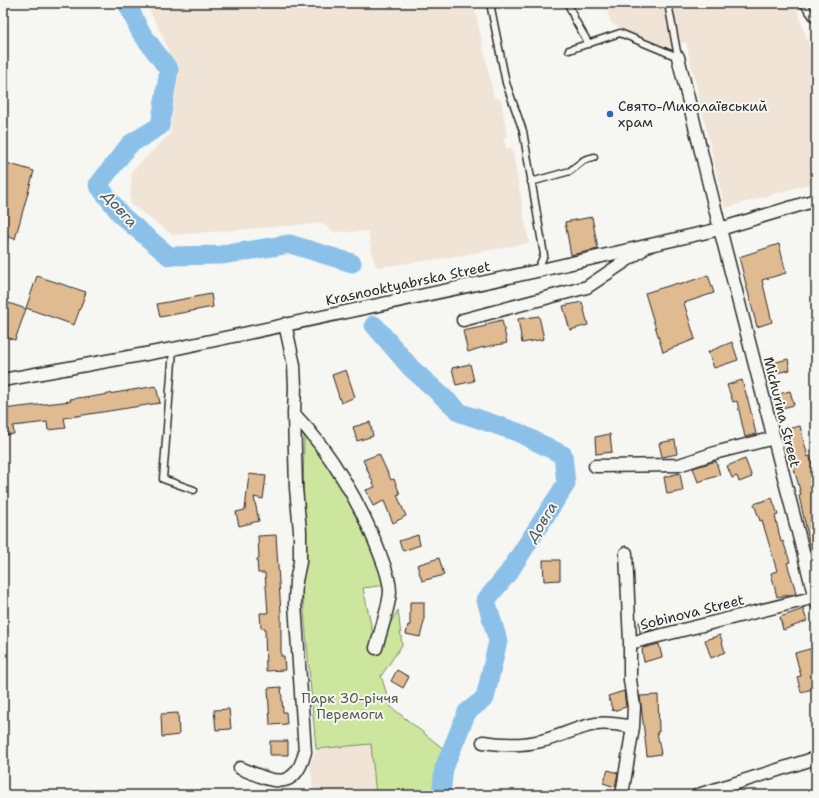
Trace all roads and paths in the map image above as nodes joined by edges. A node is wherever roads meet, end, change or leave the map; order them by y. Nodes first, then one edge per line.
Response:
1 (490, 3) edge
2 (568, 3) edge
3 (668, 3) edge
4 (803, 3) edge
5 (816, 21) edge
6 (588, 44) junction
7 (569, 50) dead end
8 (678, 57) junction
9 (594, 157) dead end
10 (531, 182) junction
11 (816, 200) edge
12 (720, 229) junction
13 (648, 246) junction
14 (537, 271) junction
15 (463, 320) dead end
16 (285, 324) junction
17 (173, 350) junction
18 (3, 380) edge
19 (294, 414) junction
20 (774, 438) junction
21 (595, 466) dead end
22 (194, 490) dead end
23 (626, 553) dead end
24 (816, 599) edge
25 (630, 643) junction
26 (376, 648) dead end
27 (633, 727) junction
28 (483, 742) dead end
29 (816, 758) edge
30 (240, 768) dead end
31 (622, 795) edge
32 (698, 795) edge

1 - 10 lane
2 - 6 lane
3 - 8 lane
4 - 5 lane
6 - 7 lane
6 - 8 lane
8 - 12 street, Michurina Street
9 - 10 lane
10 - 14 lane
11 - 12 street, Krasnooktyabrska Street
12 - 13 street, Krasnooktyabrska Street
12 - 20 street, Michurina Street
13 - 14 street, Krasnooktyabrska Street
13 - 15 street
14 - 16 street, Krasnooktyabrska Street
16 - 17 street, Krasnooktyabrska Street
16 - 19 street
17 - 18 street, Krasnooktyabrska Street
17 - 22 lane
19 - 26 street
19 - 30 street
20 - 21 street
20 - 24 street, Michurina Street
23 - 25 street
24 - 25 street, Sobinova Street
25 - 27 street, Sobinova Street
27 - 28 street
27 - 31 street, Sobinova Street
29 - 32 street

